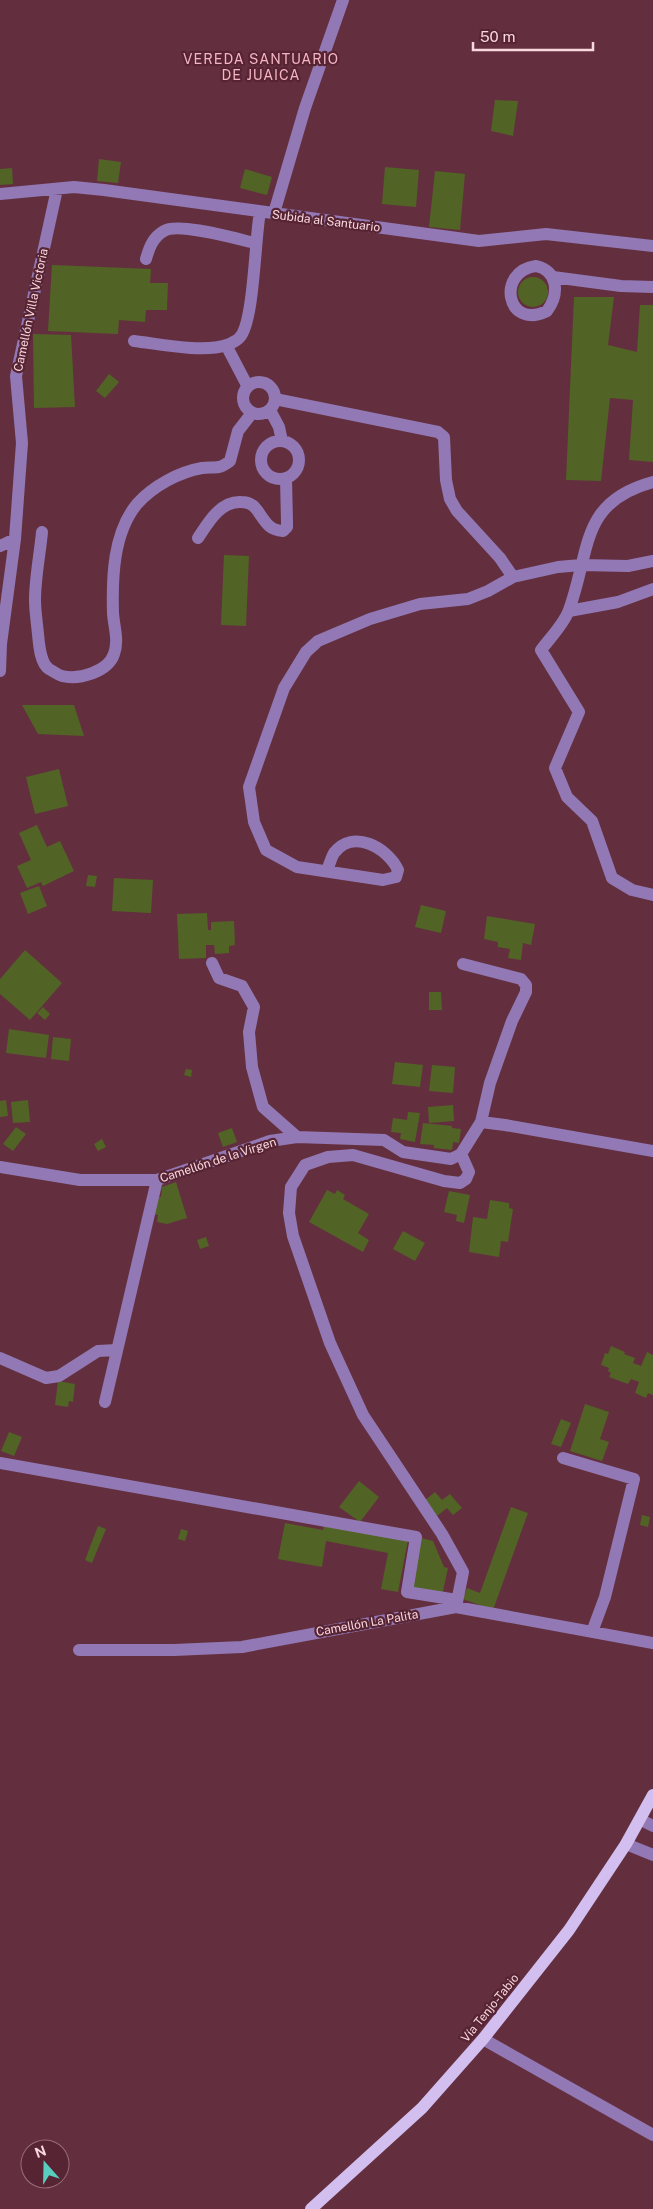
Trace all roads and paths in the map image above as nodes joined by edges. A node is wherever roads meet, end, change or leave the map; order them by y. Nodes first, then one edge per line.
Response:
1 (343, 0) edge
2 (57, 189) junction
3 (0, 194) edge
4 (260, 212) junction
5 (274, 214) junction
6 (255, 243) junction
7 (653, 246) edge
8 (146, 259) dead end
9 (553, 277) dead end
10 (653, 286) edge
11 (134, 341) dead end
12 (226, 345) junction
13 (248, 386) junction
14 (273, 404) junction
15 (252, 413) junction
16 (282, 441) junction
17 (286, 479) junction
18 (653, 482) edge
19 (42, 532) dead end
20 (15, 538) junction
21 (198, 538) dead end
22 (0, 546) edge
23 (653, 561) edge
24 (581, 565) junction
25 (513, 577) junction
26 (653, 590) edge
27 (568, 611) junction
28 (0, 644) edge
29 (0, 671) edge
30 (326, 871) junction
31 (653, 895) edge
32 (212, 963) dead end
33 (463, 964) dead end
34 (481, 1122) junction
35 (297, 1137) junction
36 (653, 1151) edge
37 (461, 1154) junction
38 (0, 1167) edge
39 (157, 1180) junction
40 (117, 1350) junction
41 (0, 1358) edge
42 (105, 1402) dead end
43 (563, 1458) dead end
44 (0, 1464) edge
45 (457, 1603) junction
46 (592, 1632) junction
47 (653, 1643) edge
48 (79, 1650) dead end
49 (653, 1795) edge
50 (641, 1820) junction
51 (653, 1826) edge
52 (626, 1844) junction
53 (653, 1855) edge
54 (483, 2039) junction
55 (653, 2135) edge
56 (311, 2209) edge

1 - 5 street
2 - 3 street, Subida al Santuario
2 - 4 street, Subida al Santuario
2 - 20 street, Camellón Villa Victoria
4 - 5 street, Subida al Santuario
4 - 6 street
5 - 7 street, Subida al Santuario
6 - 8 street
6 - 12 street
9 - 10 street
11 - 12 street
12 - 13 street
13 - 14 street
13 - 15 street
14 - 15 street
14 - 16 street
14 - 25 street
15 - 19 street
16 - 17 street
16 - 17 street
17 - 21 street
18 - 24 street
20 - 22 street
20 - 28 street, Camellón Villa Victoria
23 - 24 street
24 - 25 street
24 - 27 street
25 - 30 street
26 - 27 street
27 - 31 street
28 - 29 street, Camellón Villa Victoria
30 - 30 street
32 - 35 street
33 - 34 street
34 - 36 street
34 - 37 street
35 - 37 street, Camellón de la Virgen
35 - 39 street, Camellón de la Virgen
37 - 45 street
38 - 39 street, Camellón de la Virgen
39 - 40 street
40 - 41 street
40 - 42 street
43 - 46 street
44 - 45 street
45 - 46 street, Camellón La Palita
45 - 48 street, Camellón La Palita
46 - 47 street, Camellón La Palita
49 - 50 main road, Vía Tenjo-Tabio
50 - 51 street
50 - 52 main road, Vía Tenjo-Tabio
52 - 53 street
52 - 54 main road, Vía Tenjo-Tabio
54 - 55 street
54 - 56 main road, Vía Tenjo-Tabio

